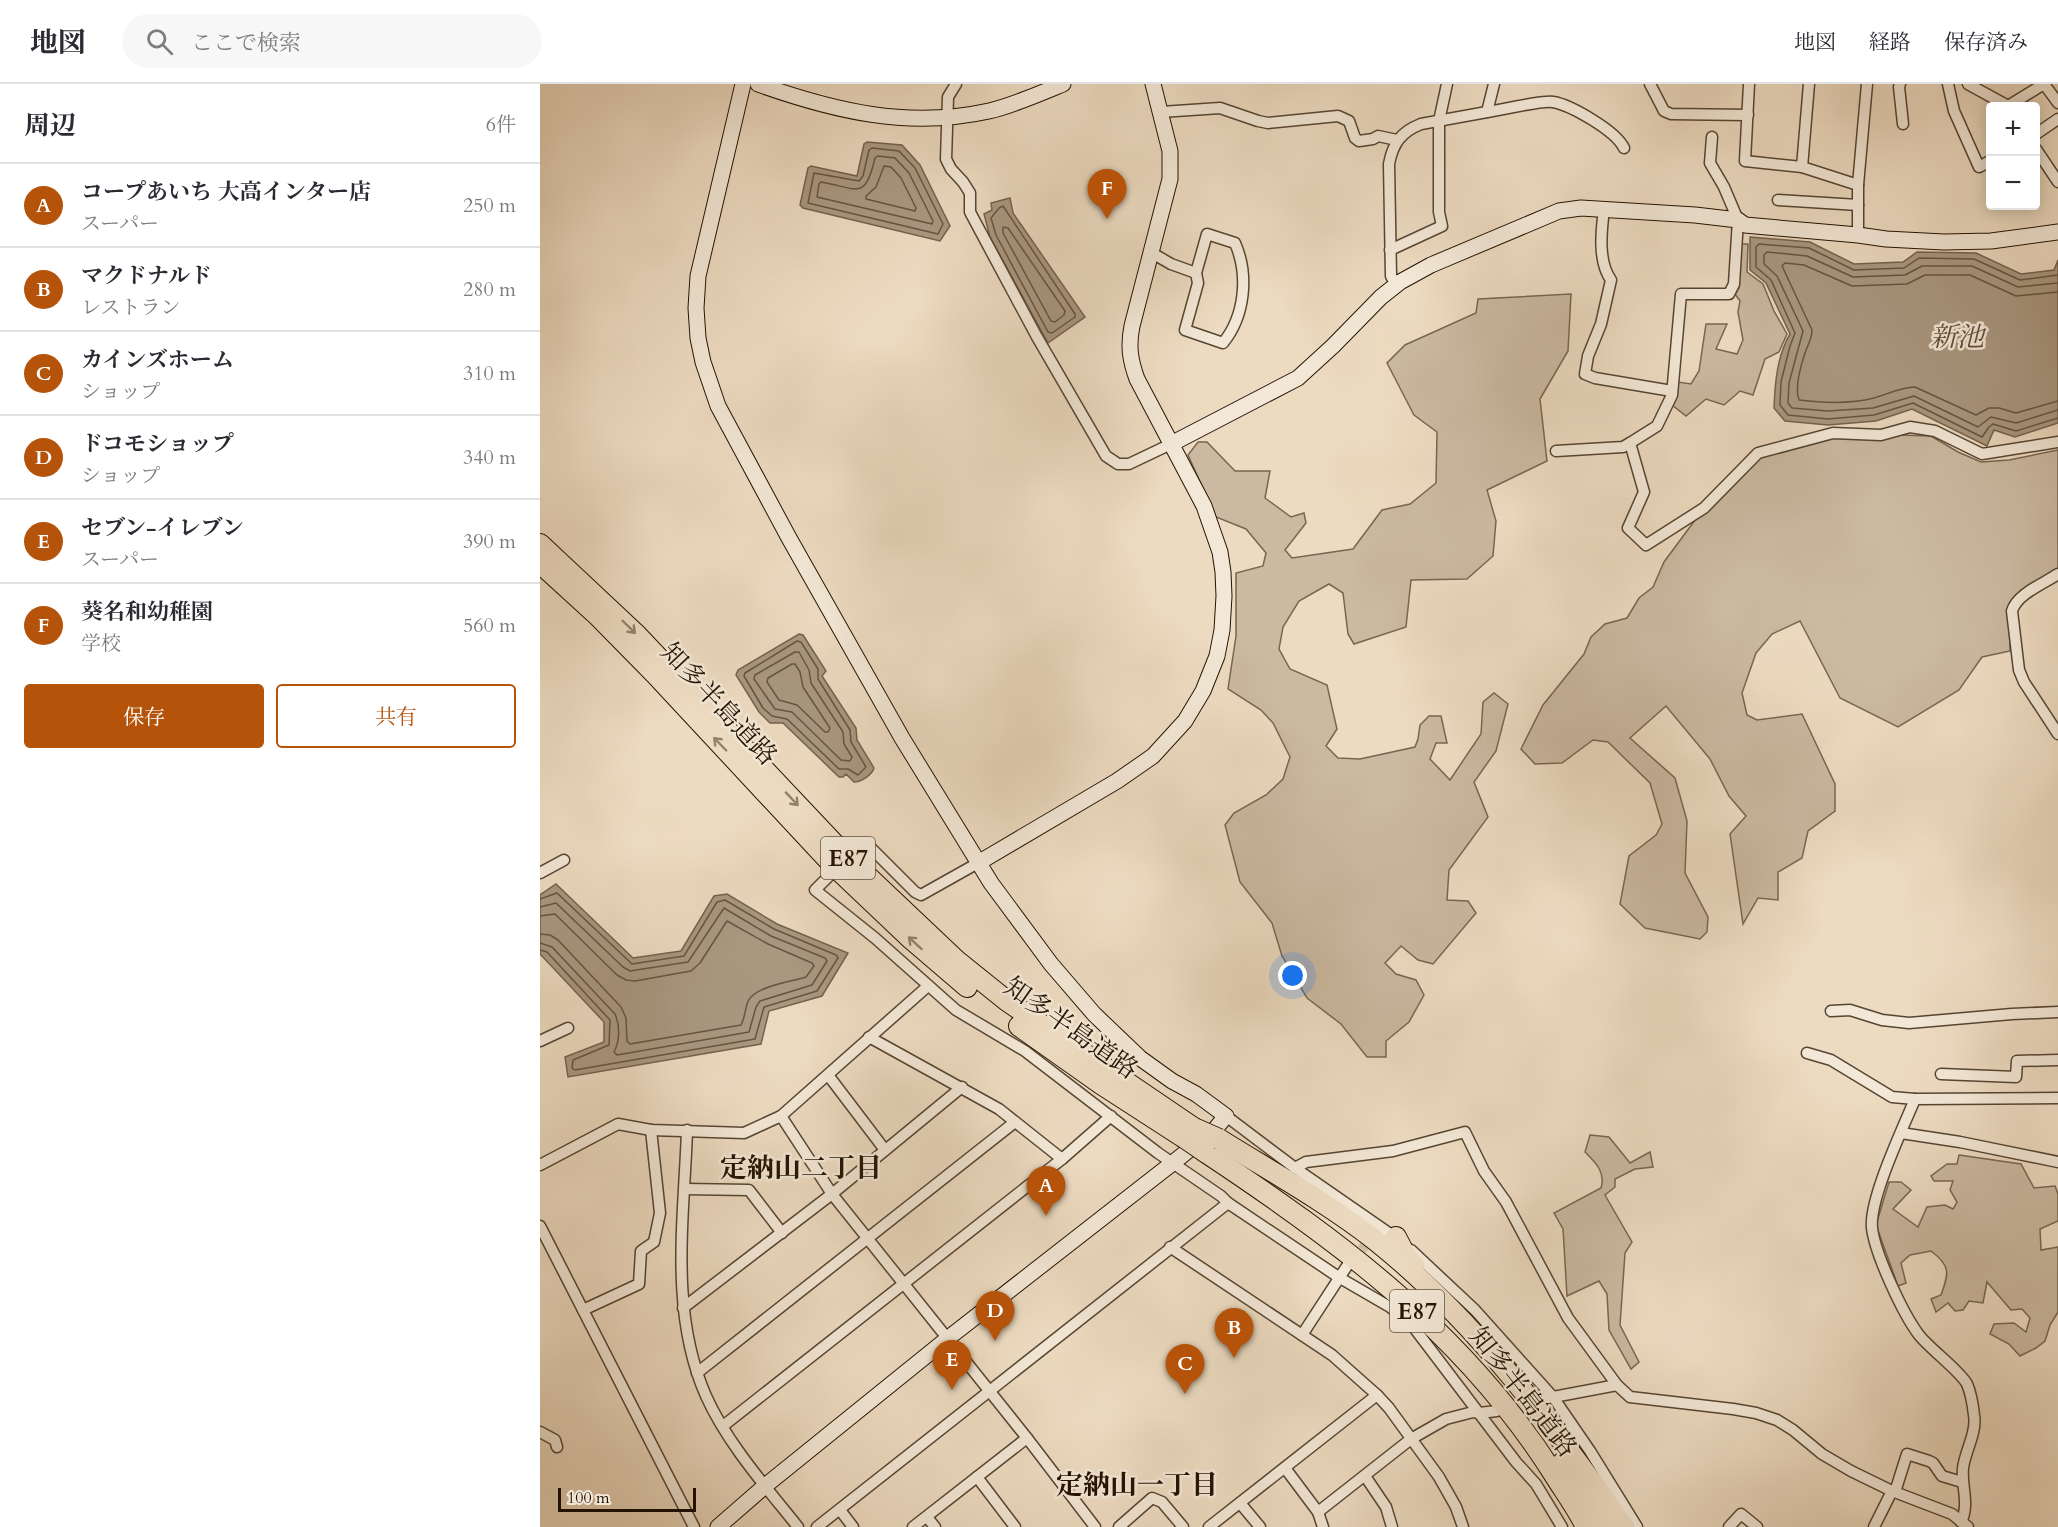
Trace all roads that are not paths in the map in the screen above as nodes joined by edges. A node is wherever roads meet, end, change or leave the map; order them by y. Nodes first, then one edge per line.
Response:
1 (743, 84) edge
2 (758, 84) edge
3 (956, 84) edge
4 (1062, 84) edge
5 (1153, 84) edge
6 (1447, 84) edge
7 (1494, 84) edge
8 (1651, 84) edge
9 (1749, 84) edge
10 (1809, 84) edge
11 (1867, 84) edge
12 (1900, 84) edge
13 (1948, 84) edge
14 (1968, 84) edge
15 (2001, 102) edge
16 (2015, 102) edge
17 (2058, 103) edge
18 (1161, 112) junction
19 (1487, 112) junction
20 (1748, 115) junction
21 (946, 117) junction
22 (2058, 119) edge
23 (1439, 121) junction
24 (1903, 124) dead end
25 (2040, 131) edge
26 (1712, 137) dead end
27 (1397, 140) junction
28 (1624, 148) dead end
29 (2040, 153) edge
30 (1986, 163) edge
31 (1802, 167) junction
32 (2054, 167) edge
33 (2058, 182) edge
34 (1858, 185) junction
35 (1778, 200) dead end
36 (1858, 205) junction
37 (1604, 210) junction
38 (1738, 220) junction
39 (2058, 231) edge
40 (1858, 235) junction
41 (1390, 250) junction
42 (1152, 253) junction
43 (1197, 273) junction
44 (1396, 285) junction
45 (1672, 391) junction
46 (2058, 442) edge
47 (1630, 443) junction
48 (1171, 444) junction
49 (1556, 451) dead end
50 (540, 544) edge
51 (540, 562) edge
52 (2058, 574) edge
53 (2058, 734) edge
54 (856, 849) dead end
55 (564, 860) dead end
56 (978, 863) junction
57 (540, 873) edge
58 (829, 876) dead end
59 (928, 986) junction
60 (1831, 1011) dead end
61 (2058, 1012) edge
62 (568, 1028) dead end
63 (869, 1038) junction
64 (540, 1041) edge
65 (1807, 1053) dead end
66 (2058, 1060) edge
67 (1941, 1074) dead end
68 (828, 1075) junction
69 (962, 1087) junction
70 (2058, 1098) edge
71 (1915, 1099) junction
72 (781, 1116) junction
73 (1111, 1116) junction
74 (1226, 1116) junction
75 (1015, 1122) junction
76 (651, 1130) junction
77 (687, 1130) junction
78 (1189, 1133) junction
79 (1901, 1133) junction
80 (1213, 1145) junction
81 (885, 1150) junction
82 (1062, 1159) junction
83 (1174, 1162) junction
84 (2058, 1162) edge
85 (540, 1165) edge
86 (1295, 1168) junction
87 (685, 1189) junction
88 (832, 1194) junction
89 (1228, 1203) junction
90 (540, 1227) edge
91 (782, 1233) junction
92 (1385, 1233) junction
93 (868, 1239) junction
94 (544, 1244) edge
95 (1170, 1247) junction
96 (1347, 1266) tunnel mouth
97 (1340, 1278) junction
98 (904, 1284) junction
99 (683, 1308) junction
100 (584, 1310) junction
101 (1302, 1335) junction
102 (947, 1339) junction
103 (697, 1373) junction
104 (1617, 1385) junction
105 (989, 1392) junction
106 (1377, 1395) junction
107 (1551, 1398) junction
108 (1497, 1411) dead end
109 (1479, 1413) junction
110 (723, 1426) junction
111 (1554, 1430) junction
112 (540, 1432) edge
113 (1026, 1438) junction
114 (1411, 1438) junction
115 (557, 1447) dead end
116 (1285, 1468) junction
117 (1365, 1476) junction
118 (977, 1477) junction
119 (1962, 1482) junction
120 (765, 1486) junction
121 (1580, 1488) junction
122 (1893, 1491) junction
123 (1240, 1503) junction
124 (840, 1510) junction
125 (1318, 1512) junction
126 (927, 1517) junction
127 (1584, 1524) edge
128 (1965, 1524) edge
129 (694, 1527) edge
130 (718, 1527) edge
131 (798, 1527) edge
132 (817, 1527) edge
133 (854, 1527) edge
134 (913, 1527) edge
135 (935, 1527) edge
136 (1015, 1527) edge
137 (1095, 1527) edge
138 (1119, 1527) edge
139 (1183, 1527) edge
140 (1209, 1527) edge
141 (1260, 1527) edge
142 (1323, 1527) edge
143 (1392, 1527) edge
144 (1464, 1527) edge
145 (1562, 1527) edge
146 (1602, 1527) edge
147 (1607, 1527) edge
148 (1624, 1527) edge
149 (1637, 1527) edge
150 (1729, 1527) edge
151 (1757, 1527) edge
152 (1874, 1527) edge

1 - 56 street
2 - 21 street
3 - 21 street
4 - 21 street
5 - 18 street
6 - 23 street
7 - 19 street
8 - 20 street
9 - 20 street
10 - 31 street
11 - 34 street
12 - 24 street
13 - 30 street
14 - 15 street
16 - 17 street
18 - 27 street
18 - 42 street
19 - 23 street
19 - 28 street
20 - 31 street
21 - 48 street
22 - 25 street
23 - 27 street
23 - 41 street
26 - 38 street
27 - 41 street
29 - 32 street
31 - 34 street
32 - 33 street
34 - 36 street
35 - 36 street
36 - 40 street
37 - 38 street
37 - 44 street
37 - 45 street
38 - 40 street
38 - 45 street
39 - 40 street
41 - 44 street
42 - 43 street
42 - 48 street
43 - 43 street
44 - 48 street
45 - 47 street
46 - 47 street
47 - 49 street
48 - 56 street
50 -> 78 highway, 知多半島道路 / E87
78 -> 51 highway, 知多半島道路 / E87
52 - 53 street
54 - 56 street
55 - 57 street
56 - 74 street
58 - 59 street
59 - 63 street
59 - 73 street
60 - 61 street
62 - 64 street
63 - 68 street
63 - 69 street
65 - 71 street
66 - 67 street
68 - 72 street
68 - 81 street
69 - 75 street
69 - 81 street
70 - 71 street
71 - 79 street
72 - 77 street
72 - 88 street
73 - 82 street
73 - 83 street
74 - 83 street
74 - 86 street
75 - 82 street
75 - 93 street
76 - 77 street
76 - 85 street
76 - 100 street
77 - 87 street
78 - 80 highway, bridge
79 - 84 street
79 - 119 street
80 - 111 highway
80 - 121 highway, 知多半島道路 / E87
80 - 127 highway, 知多半島道路 / E87
81 - 88 street
82 - 98 street
83 - 89 street
83 - 102 street
86 - 92 street
86 - 104 street
87 - 91 street
87 - 99 street
88 - 91 street
88 - 93 street
89 - 95 street
89 - 97 street
90 - 94 street
91 - 99 street
92 - 107 street
92 - 111 highway
93 - 98 street
93 - 103 street
94 - 100 street
95 - 101 street
95 - 105 street
96 - 97 street
97 - 101 street
97 - 109 street
98 - 102 street
98 - 110 street
99 - 103 street
100 - 129 street
101 - 106 street
102 - 105 street
102 - 120 street
103 - 110 street
104 - 107 street
104 - 122 street
105 - 113 street
105 - 124 street
106 - 114 street
106 - 116 street
107 - 149 street
108 - 109 street
109 - 114 street
109 - 145 street
110 - 120 street
111 - 148 highway
112 - 115 street
113 - 118 street
113 - 137 street
114 - 117 street
114 - 144 street
116 - 123 street
116 - 125 street
117 - 125 street
117 - 143 street
118 - 126 street
118 - 136 street
119 - 122 street
119 - 128 street
120 - 130 street
120 - 131 street
121 - 146 highway, E87
121 - 147 highway
122 - 128 street
122 - 152 street
123 - 140 street
123 - 141 street
124 - 132 street
124 - 133 street
125 - 142 street
126 - 134 street
126 - 135 street
138 - 139 street
150 - 151 street

